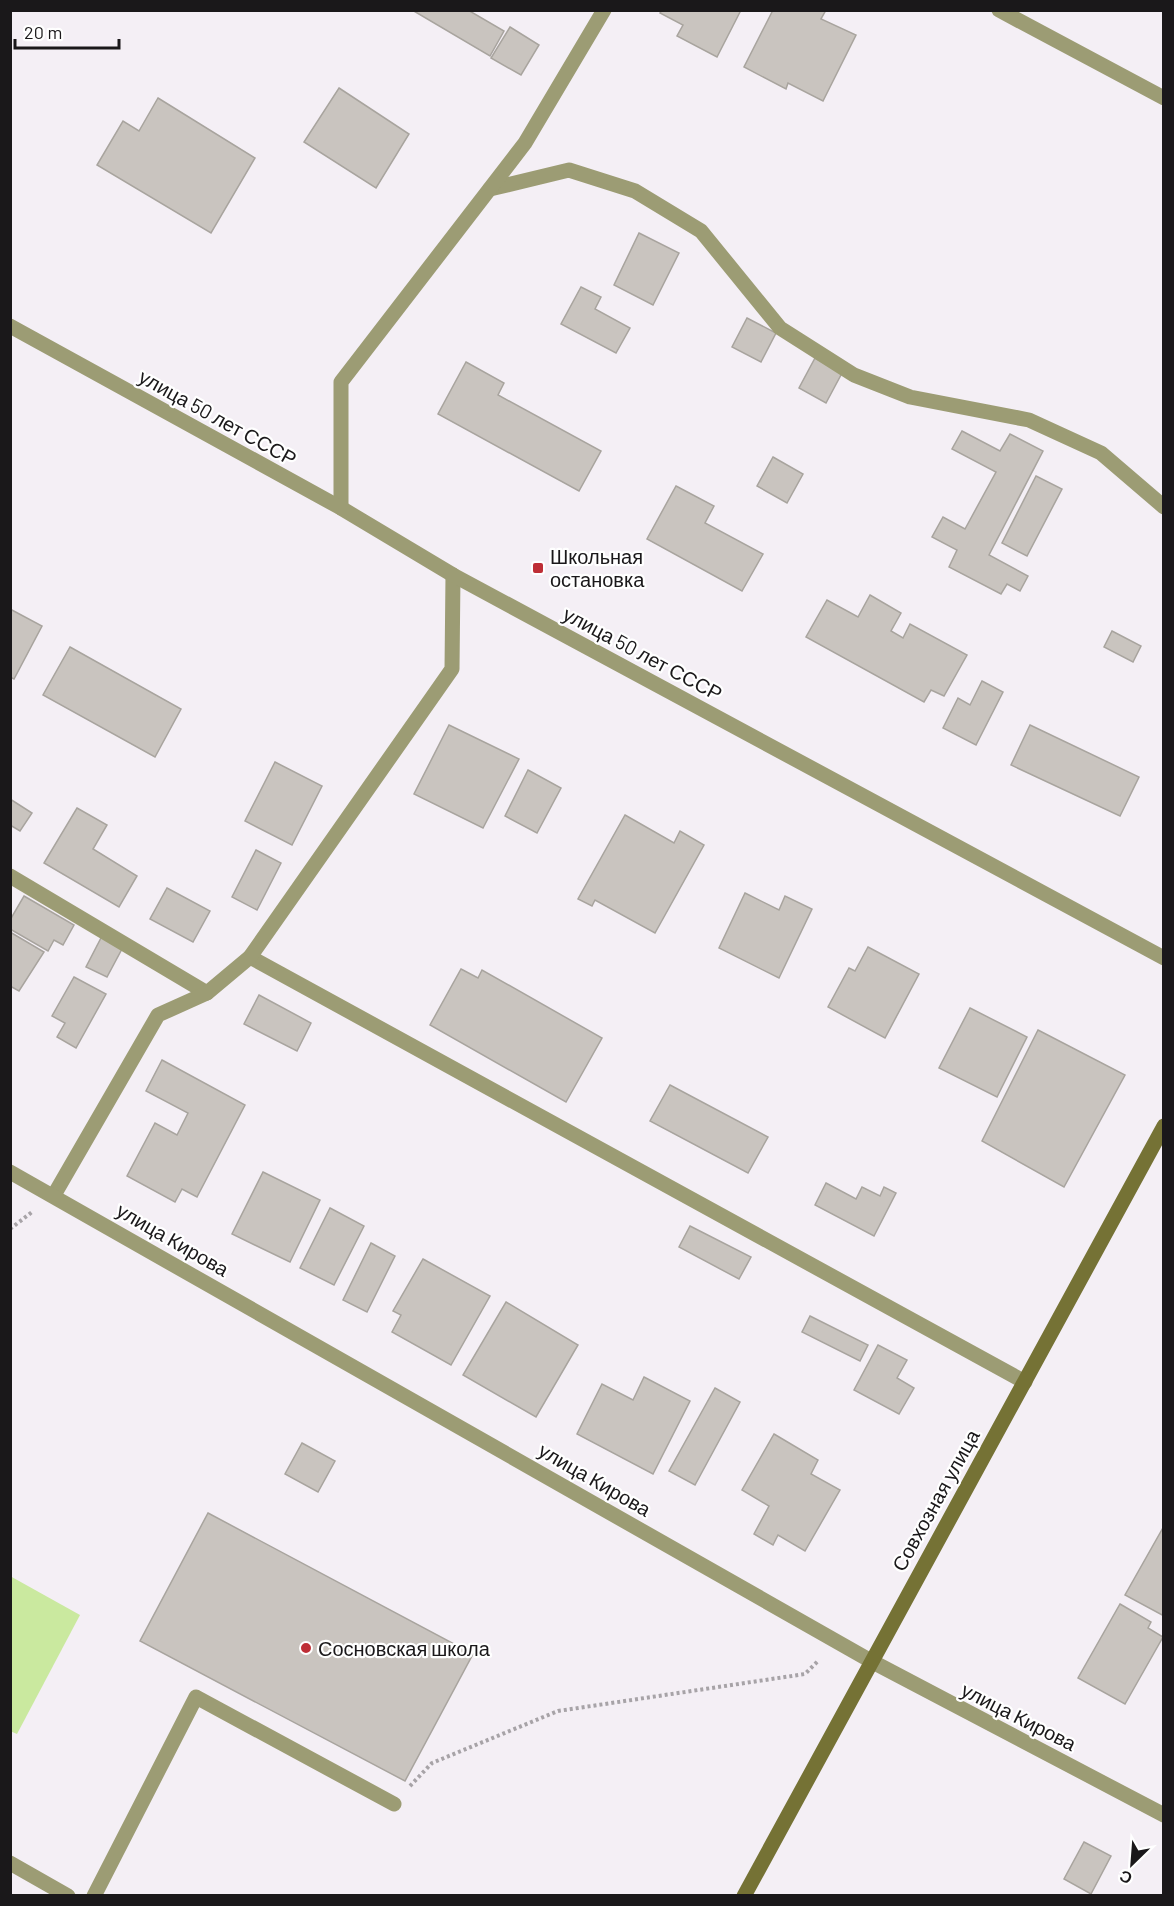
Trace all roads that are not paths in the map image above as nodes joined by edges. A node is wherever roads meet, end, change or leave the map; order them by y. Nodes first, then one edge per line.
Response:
1 (604, 10) edge
2 (999, 10) edge
3 (1164, 98) edge
4 (490, 189) junction
5 (10, 326) edge
6 (1164, 507) edge
7 (341, 508) junction
8 (453, 574) junction
9 (10, 876) edge
10 (250, 957) junction
11 (1164, 958) edge
12 (207, 993) junction
13 (1164, 1126) edge
14 (10, 1172) edge
15 (54, 1195) junction
16 (1024, 1382) junction
17 (871, 1661) junction
18 (394, 1804) road end
19 (1164, 1815) edge
20 (10, 1863) edge
21 (68, 1896) edge
22 (94, 1896) edge
23 (744, 1896) edge

1 - 4 street
2 - 3 street
4 - 6 street
4 - 7 street
5 - 7 street, улица 50 лет СССР
7 - 8 street, улица 50 лет СССР
8 - 10 street
8 - 11 street, улица 50 лет СССР
9 - 12 street
10 - 12 street
10 - 16 street
12 - 15 street
13 - 16 main road, Совхозная улица
14 - 15 street, улица Кирова
15 - 17 street, улица Кирова
16 - 17 main road, Совхозная улица
17 - 19 street, улица Кирова
17 - 23 main road, Совхозная улица
18 - 22 street
20 - 21 street

